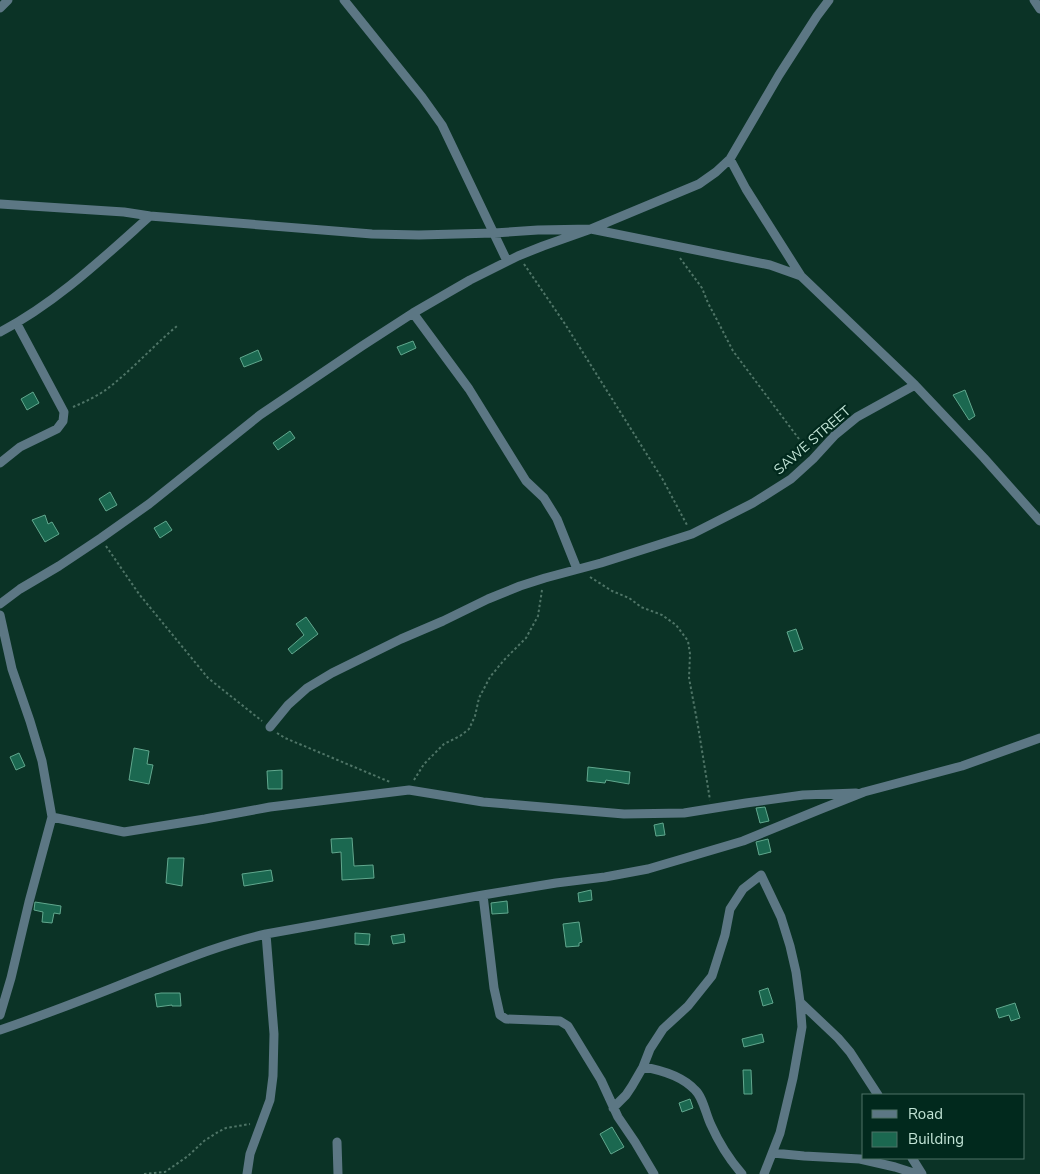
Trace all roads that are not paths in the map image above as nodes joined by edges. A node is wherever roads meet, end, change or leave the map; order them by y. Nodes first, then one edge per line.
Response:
1 (8, 0) edge
2 (344, 0) edge
3 (829, 0) edge
4 (1034, 0) edge
5 (0, 8) edge
6 (1040, 9) edge
7 (730, 159) junction
8 (0, 204) edge
9 (150, 216) junction
10 (591, 229) junction
11 (494, 233) junction
12 (507, 262) junction
13 (801, 276) junction
14 (413, 313) junction
15 (17, 324) junction
16 (0, 332) edge
17 (915, 385) junction
18 (0, 463) edge
19 (1040, 521) edge
20 (577, 569) junction
21 (0, 604) edge
22 (0, 615) edge
23 (270, 727) road end
24 (1040, 738) edge
25 (864, 792) junction
26 (52, 817) junction
27 (483, 895) junction
28 (266, 934) junction
29 (800, 1002) junction
30 (0, 1015) edge
31 (0, 1030) edge
32 (643, 1067) junction
33 (877, 1094) edge
34 (613, 1108) junction
35 (337, 1142) dead end
36 (773, 1153) junction
37 (913, 1159) edge
38 (247, 1174) edge
39 (338, 1174) edge
40 (654, 1174) edge
41 (742, 1174) edge
42 (764, 1174) edge
43 (917, 1174) edge
44 (922, 1174) edge

1 - 5 street
2 - 11 street
3 - 7 street
4 - 6 street
7 - 10 street
7 - 13 street
8 - 9 street
9 - 11 street
9 - 15 street
10 - 11 street
10 - 12 street
10 - 13 street
11 - 12 street
12 - 14 street
13 - 17 street
14 - 20 street
14 - 21 street
15 - 16 street
15 - 18 street
17 - 19 street
17 - 20 street, SAWE STREET
20 - 23 street, SAWE STREET
22 - 26 street
24 - 25 street
25 - 26 street
25 - 27 street
26 - 30 street
27 - 28 street
27 - 34 street
28 - 31 street
28 - 38 street
29 - 32 street
29 - 33 street
29 - 36 street
32 - 34 street
32 - 41 street
34 - 40 street
35 - 39 street
36 - 42 street
36 - 43 street
37 - 44 street

